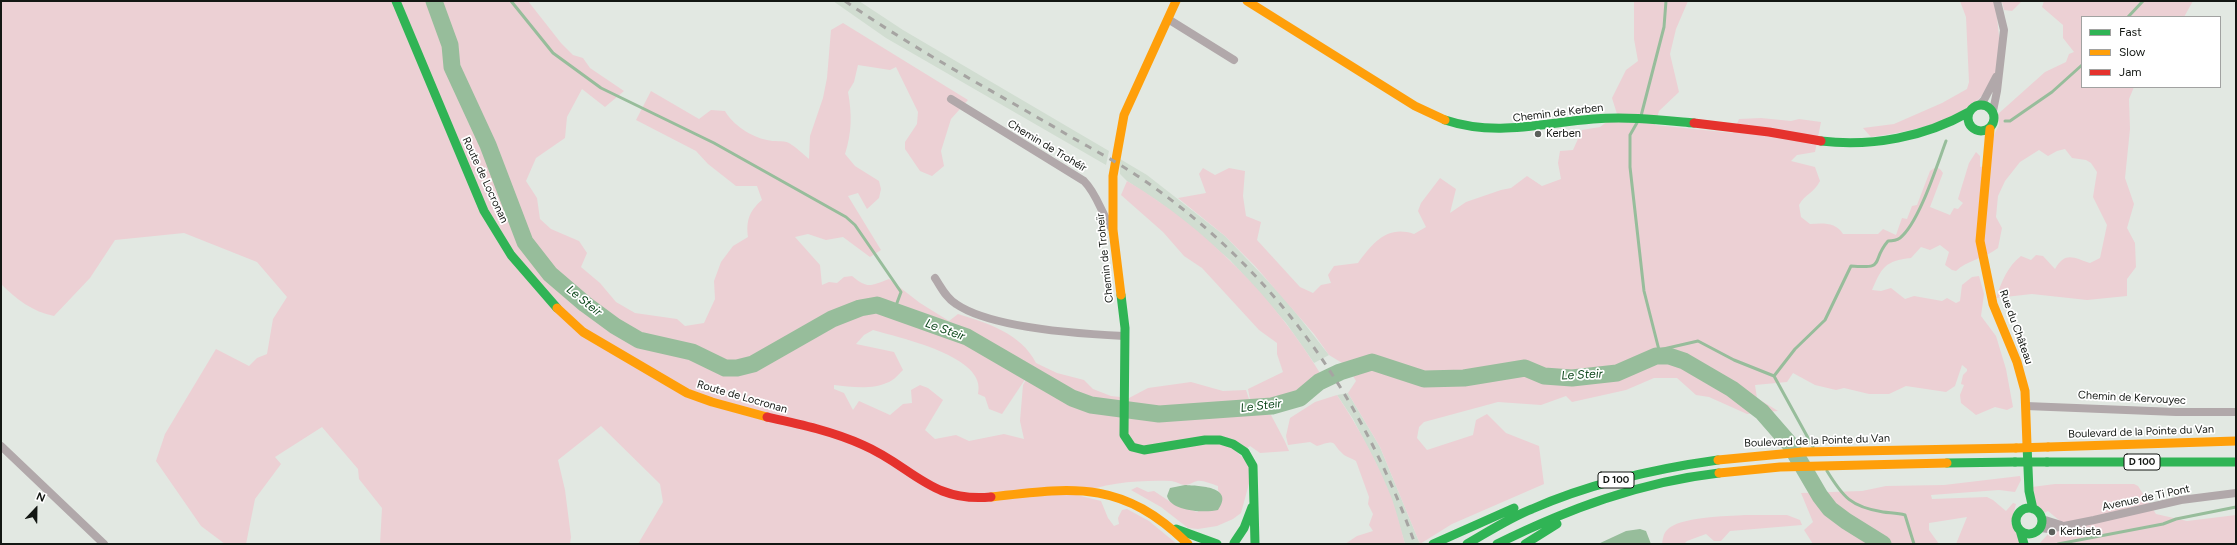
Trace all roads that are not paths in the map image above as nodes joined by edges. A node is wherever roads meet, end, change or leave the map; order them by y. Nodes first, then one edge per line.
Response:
1 (396, 1) edge
2 (1176, 1) edge
3 (1247, 1) edge
4 (1997, 1) edge
5 (1168, 19) junction
6 (1234, 60) dead end
7 (1998, 73) junction
8 (951, 99) dead end
9 (1979, 105) junction
10 (1993, 111) junction
11 (1969, 112) junction
12 (1952, 122) junction
13 (1970, 125) junction
14 (1990, 129) junction
15 (1978, 132) junction
16 (1988, 148) junction
17 (1113, 230) junction
18 (935, 278) dead end
19 (1124, 336) junction
20 (2026, 406) junction
21 (2236, 412) edge
22 (2236, 441) edge
23 (1, 446) edge
24 (2236, 462) edge
25 (1640, 472) junction
26 (2029, 491) junction
27 (1622, 492) junction
28 (2236, 493) edge
29 (1254, 500) junction
30 (2033, 509) junction
31 (2022, 510) junction
32 (2041, 524) junction
33 (1173, 528) junction
34 (2020, 530) junction
35 (2031, 534) junction
36 (104, 544) edge
37 (1188, 544) edge
38 (1217, 544) edge
39 (1234, 544) edge
40 (1255, 544) edge
41 (1433, 544) edge
42 (1467, 544) edge
43 (1497, 544) edge
44 (1525, 544) edge
45 (2025, 544) edge

1 - 33 main road, Route de Locronan
2 - 5 main road, Chemin de Troheïr
3 - 12 main road, Chemin de Kerben
4 - 7 street
5 - 6 street
5 - 17 main road, Chemin de Troheïr
7 - 9 street
7 - 10 street
8 - 17 street, Chemin de Trohéîr
9 - 10 main road
9 - 11 main road
10 - 14 main road
11 - 12 main road, Chemin de Kerben
11 - 13 main road
12 - 13 main road, Chemin de Kerben
13 - 15 main road
14 - 15 main road
14 - 16 main road, Rue du Château
15 - 16 main road
16 - 20 main road, Rue du Château
17 - 19 main road, Chemin de Troheïr
18 - 19 street
19 - 29 main road, Chemin de Troheïr
20 - 21 street, Chemin de Kervouyec
20 - 26 main road, Rue du Château
22 - 25 main road, Boulevard de la Pointe du Van / D 100, bridge
23 - 36 street
24 - 27 main road, D 100, bridge
25 - 41 main road, D 100
25 - 42 main road, Boulevard de la Pointe du Van / D 100
26 - 30 main road, Rue du Château
26 - 31 main road, Rue du Château
27 - 43 main road, D 100
27 - 44 main road, D 100
28 - 32 street, Avenue de Ti Pont
29 - 39 main road, Chemin de Troheïr
29 - 40 main road, Chemin de Troheïr
30 - 31 main road
30 - 32 main road
31 - 34 main road
32 - 35 main road
33 - 37 main road, Route de Locronan
33 - 38 main road, Route de Locronan
34 - 35 main road
34 - 45 main road
35 - 45 main road

